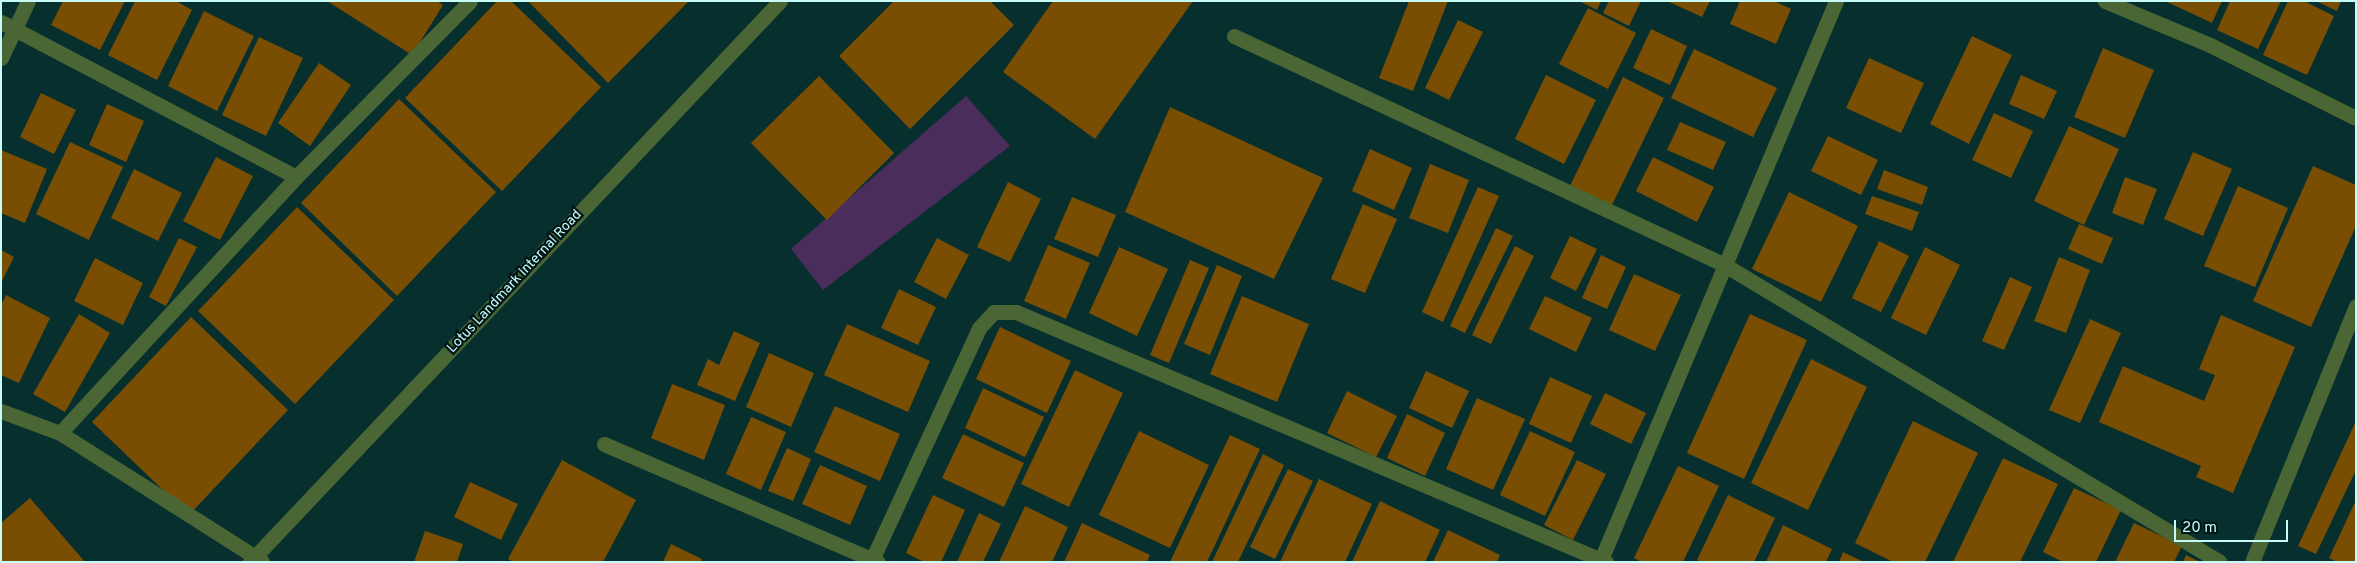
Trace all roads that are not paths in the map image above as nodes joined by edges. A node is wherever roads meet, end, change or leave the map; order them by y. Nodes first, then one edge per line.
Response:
1 (28, 1) edge
2 (470, 1) edge
3 (780, 1) edge
4 (1836, 1) edge
5 (2106, 1) edge
6 (8, 25) edge
7 (1234, 36) dead end
8 (1, 58) edge
9 (2356, 118) edge
10 (296, 177) junction
11 (1723, 264) junction
12 (2356, 306) edge
13 (1, 411) edge
14 (60, 433) junction
15 (604, 444) dead end
16 (256, 560) edge
17 (873, 561) edge
18 (1602, 561) edge
19 (2220, 562) edge
20 (2252, 562) edge

1 - 6 street
2 - 10 street
3 - 16 street, Lotus Landmark Internal Road
4 - 11 street
5 - 9 street
6 - 8 street
6 - 10 street
7 - 11 street
10 - 14 street
11 - 18 street
11 - 19 street
12 - 20 street
13 - 14 street
14 - 16 street
15 - 17 street
17 - 18 street

